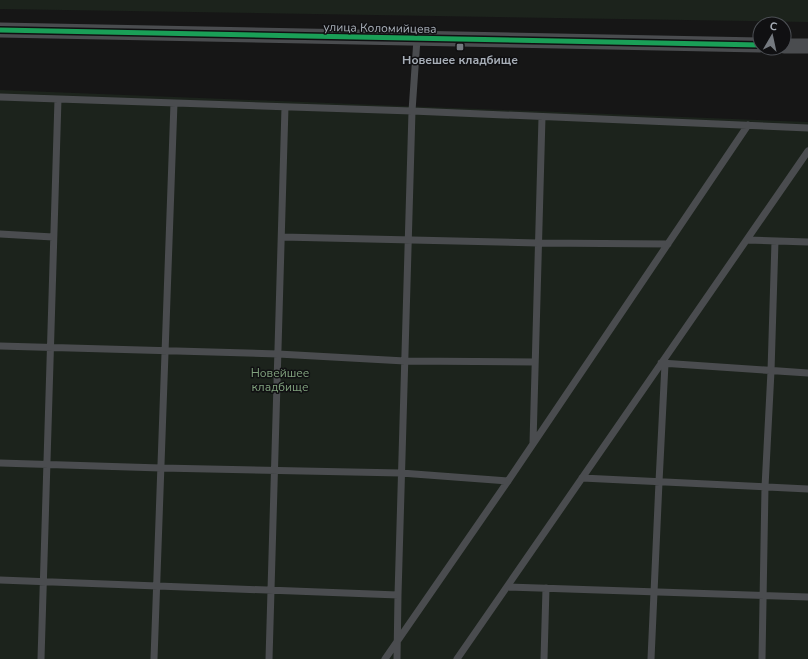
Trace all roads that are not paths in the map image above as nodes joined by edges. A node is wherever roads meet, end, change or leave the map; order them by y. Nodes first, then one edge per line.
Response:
1 (0, 30) edge
2 (417, 39) junction
3 (752, 46) edge
4 (792, 46) edge
5 (808, 46) edge
6 (0, 97) edge
7 (58, 99) junction
8 (174, 103) junction
9 (286, 107) junction
10 (412, 111) junction
11 (542, 117) junction
12 (748, 125) junction
13 (808, 128) edge
14 (808, 151) edge
15 (0, 234) edge
16 (53, 237) junction
17 (282, 237) junction
18 (408, 240) junction
19 (747, 240) junction
20 (774, 241) junction
21 (808, 242) edge
22 (538, 243) junction
23 (668, 244) junction
24 (0, 346) edge
25 (50, 347) junction
26 (165, 350) junction
27 (278, 354) junction
28 (405, 361) junction
29 (535, 362) junction
30 (663, 364) junction
31 (771, 371) junction
32 (808, 373) edge
33 (533, 443) junction
34 (0, 463) edge
35 (47, 464) junction
36 (161, 468) junction
37 (274, 470) junction
38 (401, 473) junction
39 (582, 478) junction
40 (508, 481) junction
41 (658, 482) junction
42 (765, 487) junction
43 (808, 489) edge
44 (0, 580) edge
45 (43, 582) junction
46 (157, 586) junction
47 (507, 587) junction
48 (546, 588) junction
49 (271, 590) junction
50 (654, 592) junction
51 (398, 595) junction
52 (763, 595) junction
53 (808, 597) edge
54 (397, 641) junction
55 (41, 659) edge
56 (154, 659) edge
57 (269, 659) edge
58 (385, 659) edge
59 (397, 659) edge
60 (457, 659) edge
61 (544, 659) edge
62 (651, 659) edge
63 (762, 659) edge

1 - 2 street, улица Коломийцева
2 - 3 street, улица Коломийцева
2 - 10 lane
4 - 5 street
6 - 7 lane
7 - 8 lane
7 - 16 lane
8 - 9 lane
8 - 26 lane
9 - 10 lane
9 - 17 lane
10 - 11 lane
10 - 18 lane
11 - 12 lane
11 - 22 lane
12 - 13 lane
12 - 23 lane
14 - 19 lane
15 - 16 lane
16 - 25 lane
17 - 18 lane
17 - 27 lane
18 - 22 lane
18 - 28 lane
19 - 20 lane
19 - 30 lane
20 - 21 lane
20 - 31 lane
22 - 23 lane
22 - 29 lane
23 - 33 lane
24 - 25 lane
25 - 26 lane
25 - 35 lane
26 - 27 lane
26 - 36 lane
27 - 28 lane
27 - 37 lane
28 - 29 lane
28 - 38 lane
29 - 33 lane
30 - 31 lane
30 - 39 lane
30 - 41 lane
31 - 32 lane
31 - 42 lane
33 - 40 lane
34 - 35 lane
35 - 36 lane
35 - 45 lane
36 - 37 lane
36 - 46 lane
37 - 38 lane
37 - 49 lane
38 - 40 lane
38 - 51 lane
39 - 41 lane
39 - 47 lane
40 - 54 lane
41 - 42 lane
41 - 50 lane
42 - 43 lane
42 - 52 lane
44 - 45 lane
45 - 46 lane
45 - 55 lane
46 - 49 lane
46 - 56 lane
47 - 48 lane
47 - 60 lane
48 - 50 lane
48 - 61 lane
49 - 51 lane
49 - 57 lane
50 - 52 lane
50 - 62 lane
51 - 54 lane
52 - 53 lane
52 - 63 lane
54 - 58 lane
54 - 59 lane

